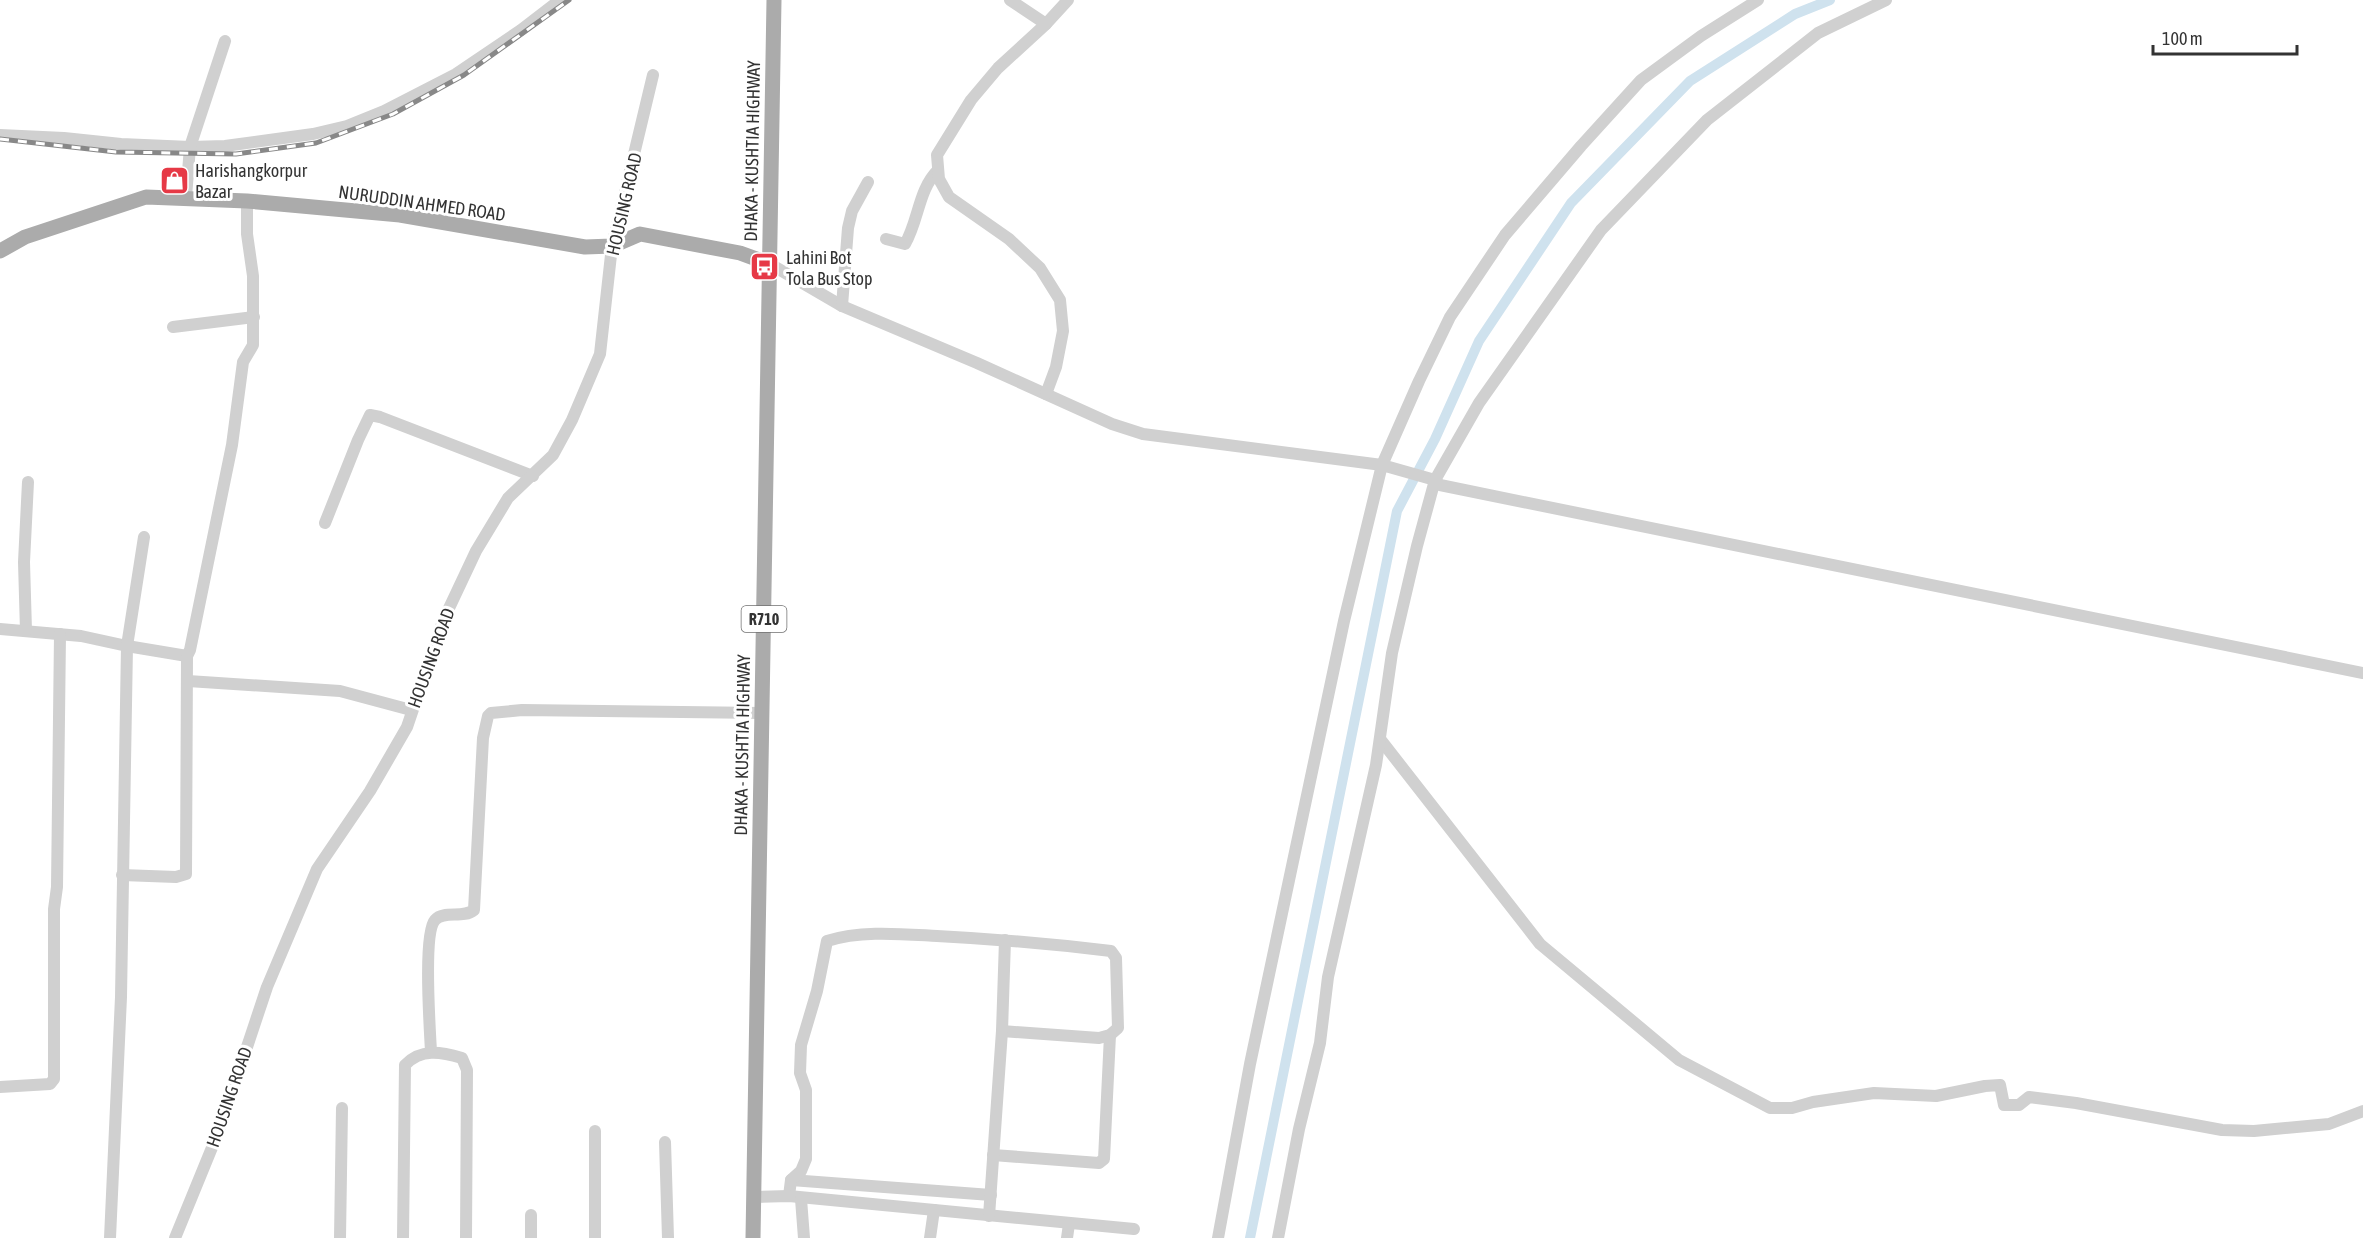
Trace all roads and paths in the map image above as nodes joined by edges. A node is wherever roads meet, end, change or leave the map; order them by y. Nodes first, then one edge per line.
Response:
1 (561, 0) edge
2 (774, 0) edge
3 (1010, 0) edge
4 (1068, 0) edge
5 (1758, 0) edge
6 (1886, 0) edge
7 (1046, 24) junction
8 (225, 41) dead end
9 (653, 75) dead end
10 (0, 135) edge
11 (190, 147) junction
12 (938, 170) junction
13 (868, 182) dead end
14 (186, 197) junction
15 (247, 201) junction
16 (886, 238) dead end
17 (612, 246) junction
18 (0, 251) edge
19 (770, 264) junction
20 (842, 306) junction
21 (254, 316) junction
22 (173, 327) dead end
23 (1046, 394) junction
24 (1382, 465) junction
25 (533, 476) junction
26 (1435, 480) junction
27 (28, 482) dead end
28 (325, 523) dead end
29 (144, 537) dead end
30 (0, 629) edge
31 (27, 631) junction
32 (60, 634) junction
33 (127, 646) junction
34 (187, 656) junction
35 (2363, 673) edge
36 (188, 681) junction
37 (411, 710) junction
38 (762, 712) junction
39 (1380, 739) junction
40 (122, 875) junction
41 (1005, 940) junction
42 (1002, 1031) junction
43 (1110, 1035) junction
44 (431, 1052) junction
45 (0, 1087) edge
46 (342, 1108) dead end
47 (2363, 1111) edge
48 (595, 1131) dead end
49 (665, 1142) dead end
50 (993, 1155) junction
51 (790, 1180) junction
52 (991, 1195) junction
53 (754, 1197) junction
54 (795, 1197) junction
55 (934, 1210) junction
56 (531, 1215) dead end
57 (989, 1216) junction
58 (1069, 1224) junction
59 (1134, 1229) dead end
60 (110, 1238) edge
61 (175, 1238) edge
62 (340, 1238) edge
63 (403, 1238) edge
64 (466, 1238) edge
65 (531, 1238) edge
66 (595, 1238) edge
67 (668, 1238) edge
68 (753, 1238) edge
69 (804, 1238) edge
70 (930, 1238) edge
71 (1068, 1238) edge
72 (1218, 1238) edge
73 (1278, 1238) edge

1 - 11 street
2 - 19 main road, DHAKA - KUSHTIA HIGHWAY / R710
3 - 7 street
4 - 7 street
5 - 24 street
6 - 26 street
7 - 12 street
8 - 11 street
9 - 17 street, HOUSING ROAD
10 - 11 street
11 - 14 street
12 - 16 street
12 - 23 street
13 - 20 street
14 - 15 main road, NURUDDIN AHMED ROAD
14 - 18 main road, NURUDDIN AHMED ROAD
15 - 17 main road, NURUDDIN AHMED ROAD
15 - 21 street
17 - 19 main road, NURUDDIN AHMED ROAD
17 - 25 street, HOUSING ROAD
19 - 20 street
19 - 38 main road, DHAKA - KUSHTIA HIGHWAY / R710
20 - 23 street
21 - 22 street
21 - 34 street
23 - 24 street
24 - 26 street
24 - 72 street
25 - 28 street
25 - 37 street, HOUSING ROAD
26 - 35 street
26 - 39 street
27 - 31 street
29 - 33 street
30 - 31 street
31 - 32 street
32 - 33 street
32 - 45 street
33 - 34 street
33 - 40 street
34 - 36 street
36 - 37 street
36 - 40 street
37 - 61 street, HOUSING ROAD
38 - 44 street
38 - 53 main road, DHAKA - KUSHTIA HIGHWAY / R710
39 - 47 street
39 - 73 street
40 - 60 street
41 - 42 street
41 - 43 street
41 - 51 street
42 - 43 street
42 - 50 street
43 - 50 street
44 - 63 street
44 - 64 street
46 - 62 street
48 - 66 street
49 - 67 street
50 - 52 street
51 - 52 street
51 - 54 street
52 - 57 street
53 - 54 street
53 - 68 main road, DHAKA - KUSHTIA HIGHWAY / R710
54 - 55 street
54 - 69 street
55 - 57 street
55 - 70 street
56 - 65 street
57 - 58 street
58 - 59 street
58 - 71 street

